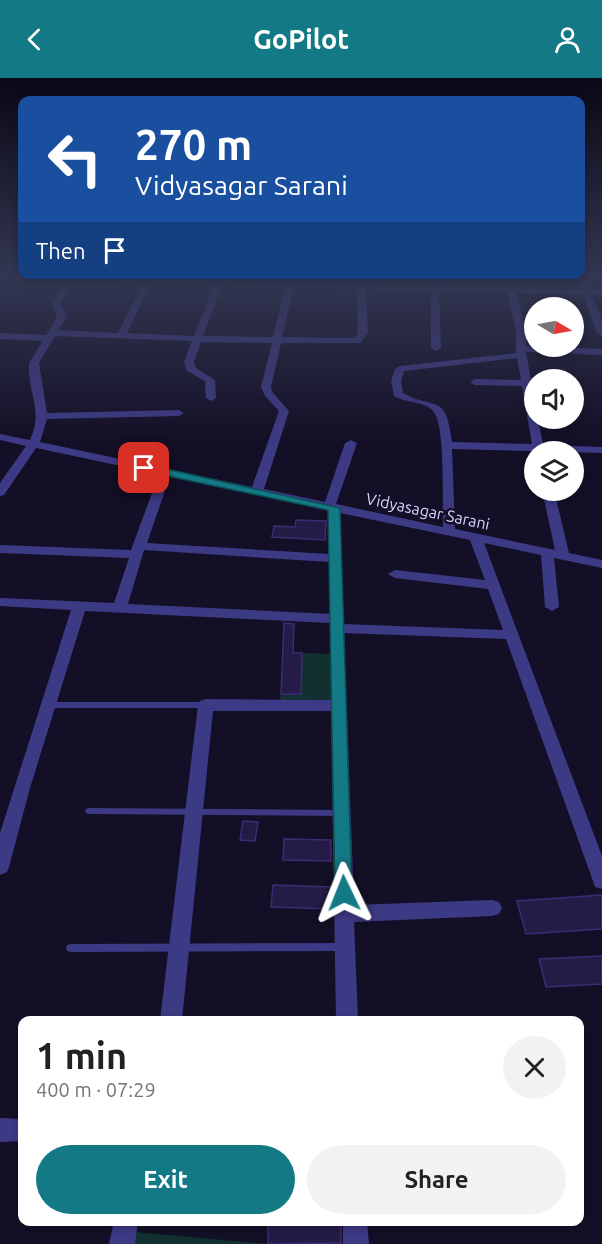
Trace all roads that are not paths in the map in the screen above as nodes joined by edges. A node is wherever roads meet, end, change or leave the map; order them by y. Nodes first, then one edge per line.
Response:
1 (53, 331) edge
2 (123, 331) edge
3 (203, 331) edge
4 (279, 331) edge
5 (361, 331) edge
6 (436, 331) edge
7 (521, 331) edge
8 (51, 335) junction
9 (0, 336) edge
10 (121, 336) junction
11 (200, 339) junction
12 (277, 341) junction
13 (436, 348) dead end
14 (522, 352) junction
15 (602, 352) edge
16 (524, 369) edge
17 (475, 382) dead end
18 (524, 382) edge
19 (211, 398) dead end
20 (179, 413) dead end
21 (43, 416) junction
22 (0, 437) edge
23 (351, 443) dead end
24 (33, 444) junction
25 (448, 445) junction
26 (524, 449) edge
27 (584, 450) edge
28 (602, 450) edge
29 (166, 472) junction
30 (257, 491) junction
31 (0, 492) edge
32 (550, 501) edge
33 (331, 507) junction
34 (449, 532) junction
35 (476, 538) junction
36 (0, 549) edge
37 (139, 550) junction
38 (547, 553) junction
39 (563, 556) junction
40 (335, 558) junction
41 (602, 564) edge
42 (395, 574) dead end
43 (493, 585) junction
44 (0, 602) edge
45 (79, 606) junction
46 (552, 607) dead end
47 (120, 608) junction
48 (336, 624) junction
49 (512, 635) junction
50 (48, 705) junction
51 (206, 705) junction
52 (339, 706) junction
53 (89, 811) dead end
54 (195, 812) junction
55 (341, 813) junction
56 (0, 867) edge
57 (602, 881) edge
58 (492, 908) dead end
59 (344, 914) junction
60 (179, 947) junction
61 (345, 947) junction
62 (71, 948) dead end
63 (171, 1016) edge
64 (347, 1016) edge
65 (0, 1130) edge
66 (18, 1130) edge
67 (125, 1226) edge
68 (355, 1226) edge
69 (122, 1244) edge
70 (356, 1244) edge

1 - 8 street
2 - 10 street
3 - 11 street
4 - 12 street
5 - 12 street
6 - 13 street
7 - 14 street
8 - 9 street
8 - 10 street
8 - 21 street
10 - 11 street
11 - 12 street
11 - 19 street
12 - 30 street
14 - 15 street
14 - 16 street
14 - 25 street
17 - 18 street
20 - 21 street
21 - 24 street
22 - 24 street, Vidyasagar Sarani
23 - 33 street
24 - 29 street, Vidyasagar Sarani
24 - 31 street
25 - 26 street
25 - 34 street
27 - 28 street
29 - 30 street, Vidyasagar Sarani
29 - 37 street
30 - 33 street, Vidyasagar Sarani
32 - 39 street
33 - 34 street, Vidyasagar Sarani
33 - 40 street
34 - 35 street, Vidyasagar Sarani
35 - 38 street, Vidyasagar Sarani
35 - 43 street
36 - 37 street
37 - 40 street
37 - 47 street
38 - 39 street, Vidyasagar Sarani
38 - 46 street
39 - 41 street, Vidyasagar Sarani
40 - 48 street
42 - 43 street
43 - 49 street
44 - 45 street
45 - 47 street
45 - 50 street
47 - 48 street
48 - 49 street
48 - 52 street
49 - 57 street
50 - 51 lane
50 - 56 street
51 - 52 street
51 - 54 street
52 - 55 street
53 - 54 lane
54 - 55 lane
54 - 60 street
55 - 59 street
58 - 59 street
59 - 61 street
60 - 61 lane
60 - 62 lane
60 - 63 street
61 - 64 street
65 - 66 street
67 - 69 street
68 - 70 street

